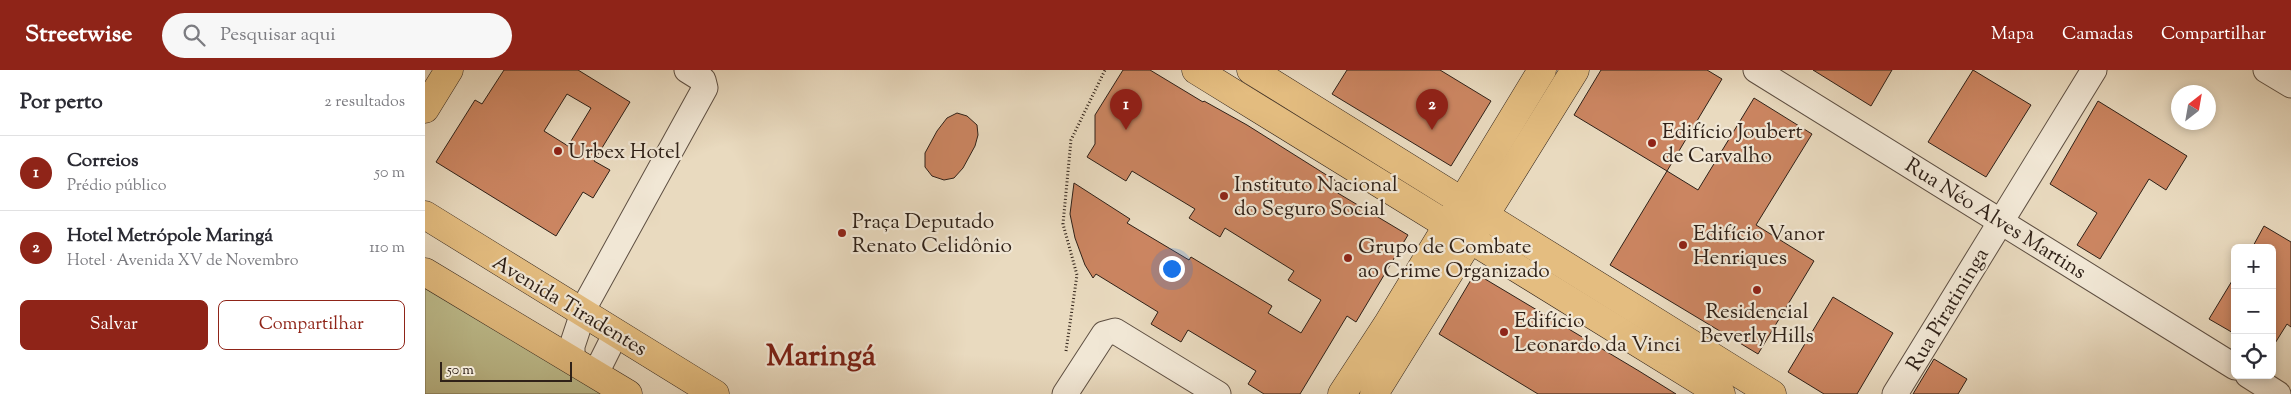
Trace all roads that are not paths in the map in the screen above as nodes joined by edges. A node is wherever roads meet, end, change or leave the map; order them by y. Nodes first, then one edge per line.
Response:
1 (449, 70) edge
2 (1196, 70) edge
3 (1251, 70) edge
4 (1542, 70) edge
5 (1757, 70) edge
6 (2094, 70) edge
7 (2266, 70) edge
8 (695, 75) edge
9 (1572, 75) edge
10 (2291, 85) edge
11 (1529, 93) junction
12 (425, 109) edge
13 (1462, 201) junction
14 (1485, 215) junction
15 (425, 216) edge
16 (2001, 221) junction
17 (1447, 224) junction
18 (1471, 239) junction
19 (425, 272) edge
20 (583, 313) junction
21 (1387, 325) junction
22 (616, 333) junction
23 (572, 359) junction
24 (2231, 365) edge
25 (596, 374) junction
26 (2254, 379) edge
27 (1379, 385) edge
28 (628, 394) edge
29 (715, 394) edge
30 (1065, 394) edge
31 (1218, 394) edge
32 (1342, 394) edge
33 (1721, 394) edge
34 (1772, 394) edge
35 (1895, 394) edge
36 (2278, 394) edge

1 - 12 main road
2 - 17 main road
3 - 13 main road
4 - 11 main road
5 - 16 street, Rua Néo Alves Martins
6 - 16 street, Rua Piratininga
7 - 10 street
8 - 20 street
9 - 11 main road
9 - 14 main road
11 - 13 main road
13 - 14 main road
13 - 17 main road
14 - 18 main road
14 - 34 main road
15 - 20 main road, Avenida Tiradentes
16 - 24 street, Rua Néo Alves Martins
16 - 35 street, Rua Piratininga
17 - 18 main road
17 - 21 main road
18 - 27 main road
18 - 33 main road
19 - 23 main road
20 - 22 main road, Avenida Tiradentes
20 - 23 street
21 - 27 main road
21 - 32 main road
22 - 25 street
22 - 29 main road, Avenida Tiradentes
23 - 25 main road
25 - 28 main road
26 - 36 street
30 - 31 street

